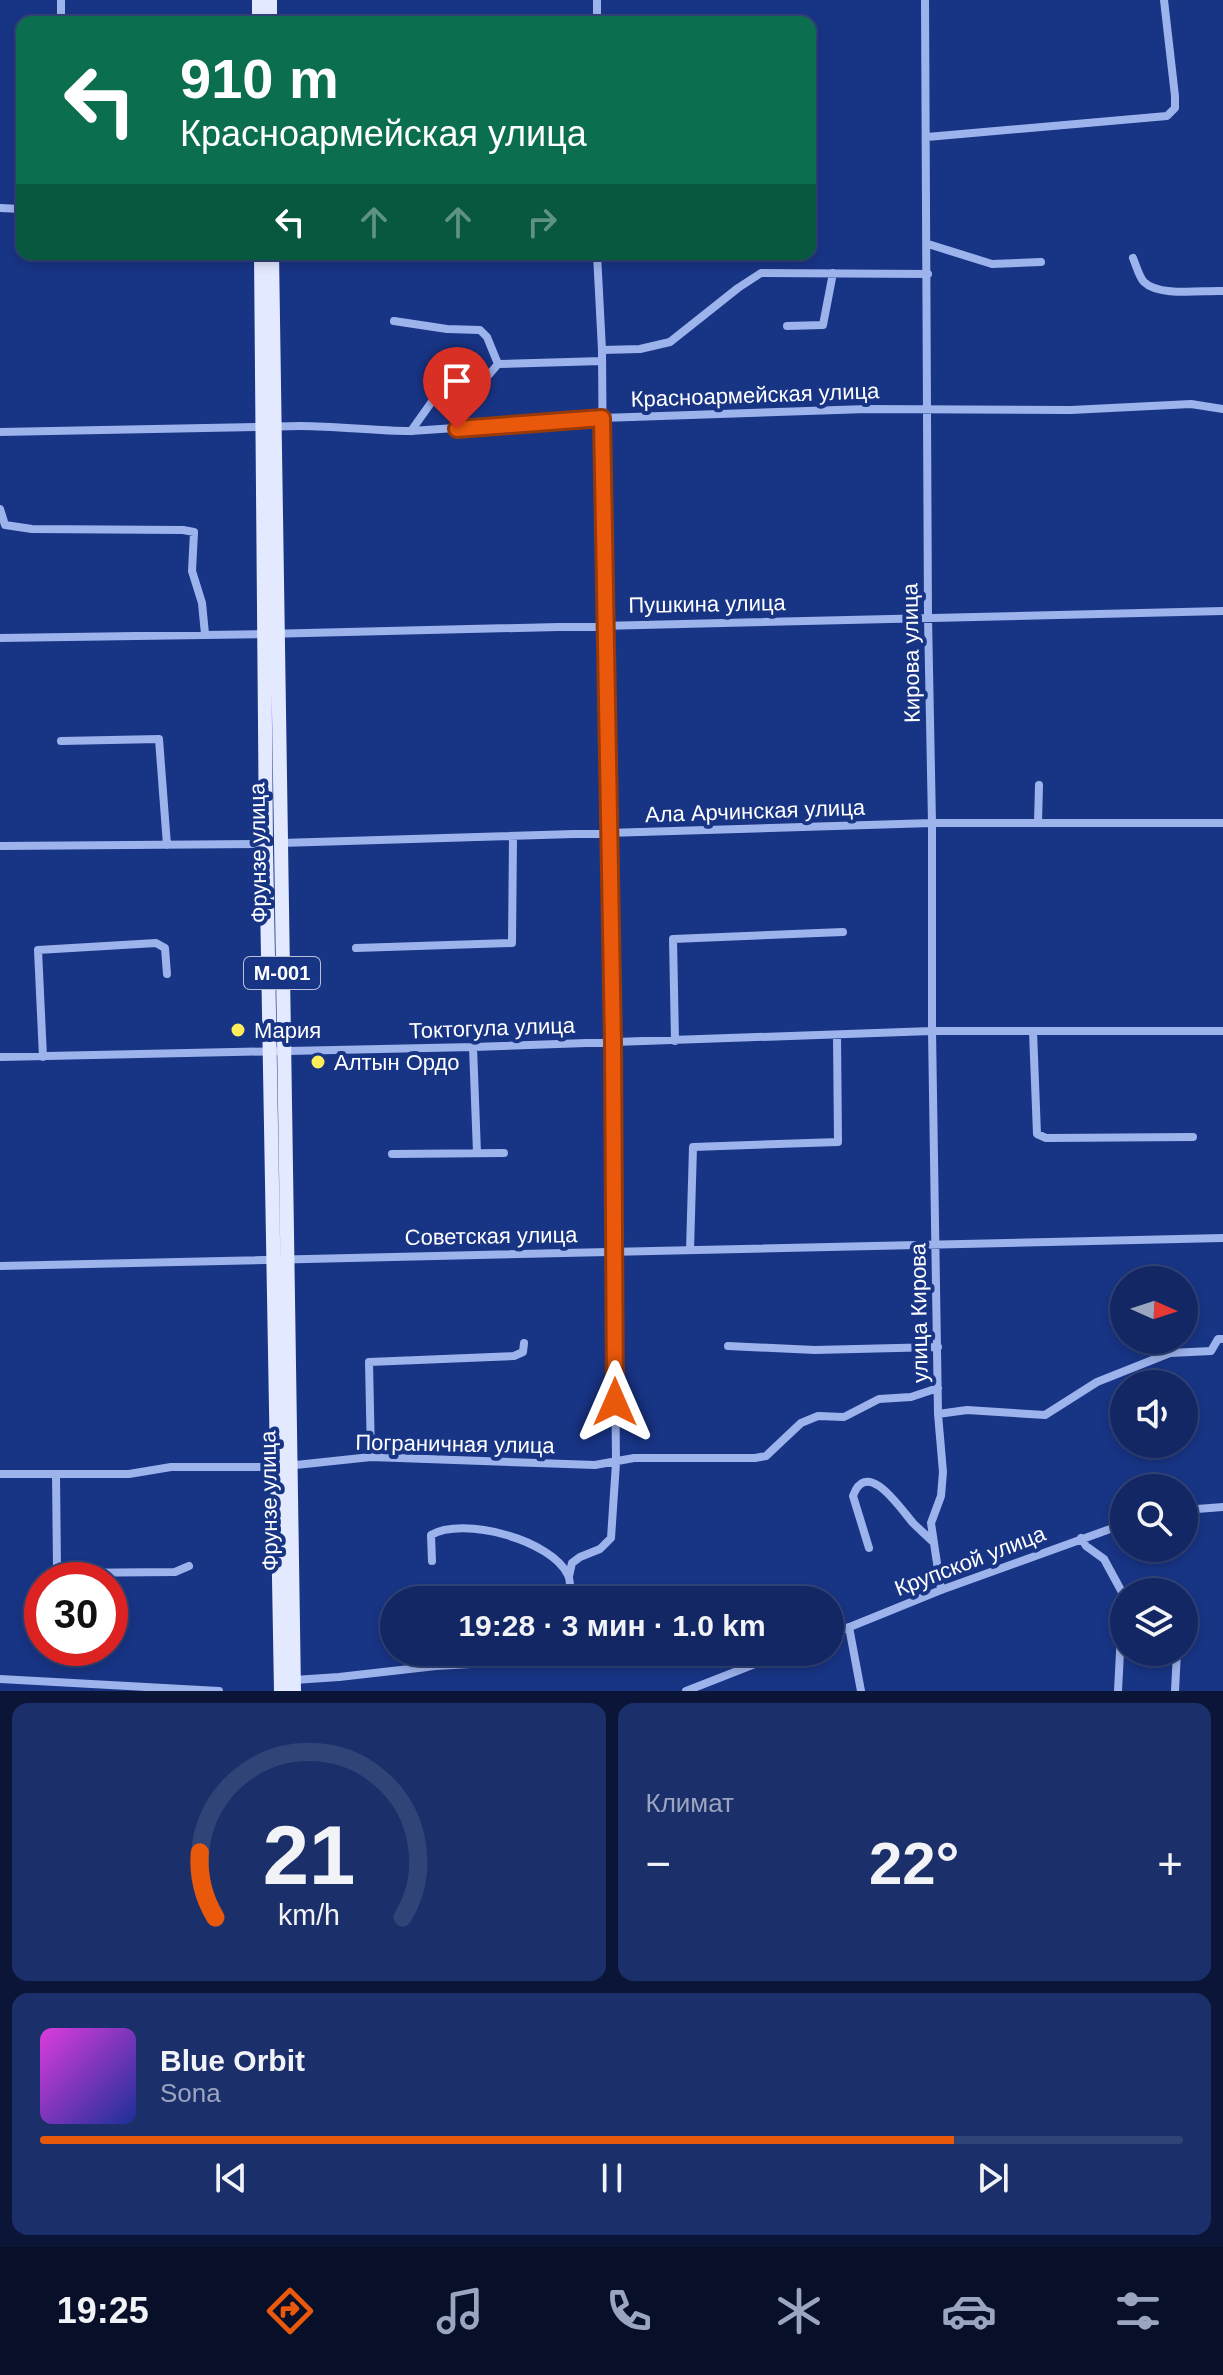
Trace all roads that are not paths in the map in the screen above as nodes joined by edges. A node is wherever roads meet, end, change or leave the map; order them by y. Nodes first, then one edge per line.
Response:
1 (925, 0) edge
2 (1164, 0) edge
3 (927, 137) junction
4 (928, 244) junction
5 (1133, 258) dead end
6 (261, 260) edge
7 (272, 260) edge
8 (597, 260) edge
9 (1041, 262) dead end
10 (833, 273) junction
11 (928, 274) junction
12 (1223, 291) edge
13 (394, 321) dead end
14 (787, 326) dead end
15 (602, 350) junction
16 (602, 361) junction
17 (498, 364) junction
18 (1223, 409) edge
19 (928, 410) junction
20 (602, 418) junction
21 (269, 427) junction
22 (411, 431) junction
23 (0, 432) edge
24 (0, 509) edge
25 (1223, 611) edge
26 (928, 617) junction
27 (604, 625) junction
28 (205, 634) junction
29 (271, 634) junction
30 (0, 638) edge
31 (61, 741) dead end
32 (1039, 785) dead end
33 (932, 823) junction
34 (1038, 823) junction
35 (1223, 823) edge
36 (610, 834) junction
37 (513, 837) junction
38 (273, 844) junction
39 (167, 845) junction
40 (0, 846) edge
41 (843, 932) dead end
42 (356, 948) dead end
43 (167, 974) dead end
44 (932, 1031) junction
45 (1033, 1031) junction
46 (1223, 1031) edge
47 (837, 1035) junction
48 (675, 1041) junction
49 (613, 1043) junction
50 (473, 1047) junction
51 (277, 1051) junction
52 (0, 1057) edge
53 (43, 1057) junction
54 (1193, 1137) dead end
55 (477, 1153) junction
56 (504, 1153) dead end
57 (392, 1154) dead end
58 (1223, 1238) edge
59 (936, 1244) junction
60 (690, 1250) junction
61 (614, 1252) junction
62 (280, 1259) junction
63 (0, 1266) edge
64 (1223, 1339) edge
65 (524, 1343) dead end
66 (728, 1346) dead end
67 (938, 1347) junction
68 (938, 1388) junction
69 (938, 1414) junction
70 (371, 1457) junction
71 (616, 1463) junction
72 (284, 1466) junction
73 (0, 1474) edge
74 (56, 1474) junction
75 (1223, 1507) edge
76 (1198, 1509) edge
77 (1110, 1529) edge
78 (1081, 1538) junction
79 (932, 1542) junction
80 (869, 1548) dead end
81 (432, 1561) dead end
82 (189, 1566) dead end
83 (569, 1576) junction
84 (1115, 1578) edge
85 (570, 1586) edge
86 (941, 1590) junction
87 (849, 1627) junction
88 (844, 1629) edge
89 (480, 1666) edge
90 (750, 1666) edge
91 (1120, 1666) edge
92 (1176, 1666) edge
93 (0, 1679) edge
94 (294, 1685) edge
95 (219, 1691) edge
96 (281, 1691) edge
97 (686, 1691) edge
98 (861, 1691) edge
99 (1118, 1691) edge
100 (1175, 1691) edge

1 - 3 street, Кирова улица
2 - 3 street
3 - 4 street, Кирова улица
4 - 9 street
4 - 11 street, Кирова улица
5 - 12 street
6 - 21 main road, Фрунзе улица / M-001
7 - 21 main road, Фрунзе улица / M-001
8 - 15 street
10 - 11 street
10 - 14 street
10 - 15 street
11 - 19 street, Кирова улица
13 - 17 street
15 - 16 street
16 - 17 street
16 - 20 street
17 - 22 street
18 - 19 street, Красноармейская улица
19 - 20 street, Красноармейская улица
19 - 26 street, Кирова улица
20 - 22 street, Красноармейская улица
20 - 27 street
21 - 22 street, Красноармейская улица
21 - 23 street, Красноармейская улица
21 - 29 main road, Фрунзе улица / M-001
24 - 28 street
25 - 26 street, Пушкина улица
26 - 27 street, Пушкина улица
26 - 33 street, Кирова улица
27 - 29 street, Пушкина улица
27 - 36 street
28 - 29 street, Пушкина улица
28 - 30 street, Пушкина улица
29 - 38 main road, Фрунзе улица / M-001
31 - 39 street
32 - 34 street
33 - 34 street, Ала Арчинская улица
33 - 36 street, Ала Арчинская улица
33 - 44 street, Кирова улица
34 - 35 street, Ала Арчинская улица
36 - 37 street, Ала Арчинская улица
36 - 49 street
37 - 38 street, Ала Арчинская улица
37 - 42 street
38 - 39 street, Ала Арчинская улица
38 - 51 main road, Фрунзе улица / M-001
39 - 40 street, Ала Арчинская улица
41 - 48 street
43 - 53 street
44 - 45 street, Токтогула улица
44 - 47 street, Токтогула улица
44 - 59 street, улица Кирова
45 - 46 street, Токтогула улица
45 - 54 street
47 - 48 street, Токтогула улица
47 - 60 street
48 - 49 street, Токтогула улица
49 - 50 street, Токтогула улица
49 - 61 street
50 - 51 street, Токтогула улица
50 - 55 street
51 - 53 street, Токтогула улица
51 - 62 main road, Фрунзе улица / M-001
52 - 53 street, Токтогула улица
55 - 56 street
55 - 57 street
58 - 59 street, Советская улица
59 - 60 street, Советская улица
59 - 67 street, улица Кирова
60 - 61 street, Советская улица
61 - 62 street, Советская улица
61 - 71 street
62 - 63 street, Советская улица
62 - 72 main road, Фрунзе улица / M-001
64 - 69 street
65 - 70 street
66 - 67 street
67 - 68 street, улица Кирова
68 - 69 street, улица Кирова
68 - 71 street, Пограничная улица
69 - 79 street, улица Кирова
70 - 71 street, Пограничная улица
70 - 72 street, Пограничная улица
71 - 83 street
72 - 74 street, Пограничная улица
72 - 94 main road, Фрунзе улица / M-001
72 - 96 main road, Фрунзе улица / M-001
73 - 74 street, Пограничная улица
74 - 82 street
75 - 76 street
77 - 78 street, Крупской улица
78 - 84 street
78 - 86 street, Крупской улица
79 - 80 street
79 - 86 street, улица Кирова
81 - 83 street
83 - 85 street
86 - 87 street, Крупской улица
87 - 88 street, Крупской улица
87 - 98 street
89 - 94 street
90 - 97 street
91 - 99 street
92 - 100 street
93 - 95 street

